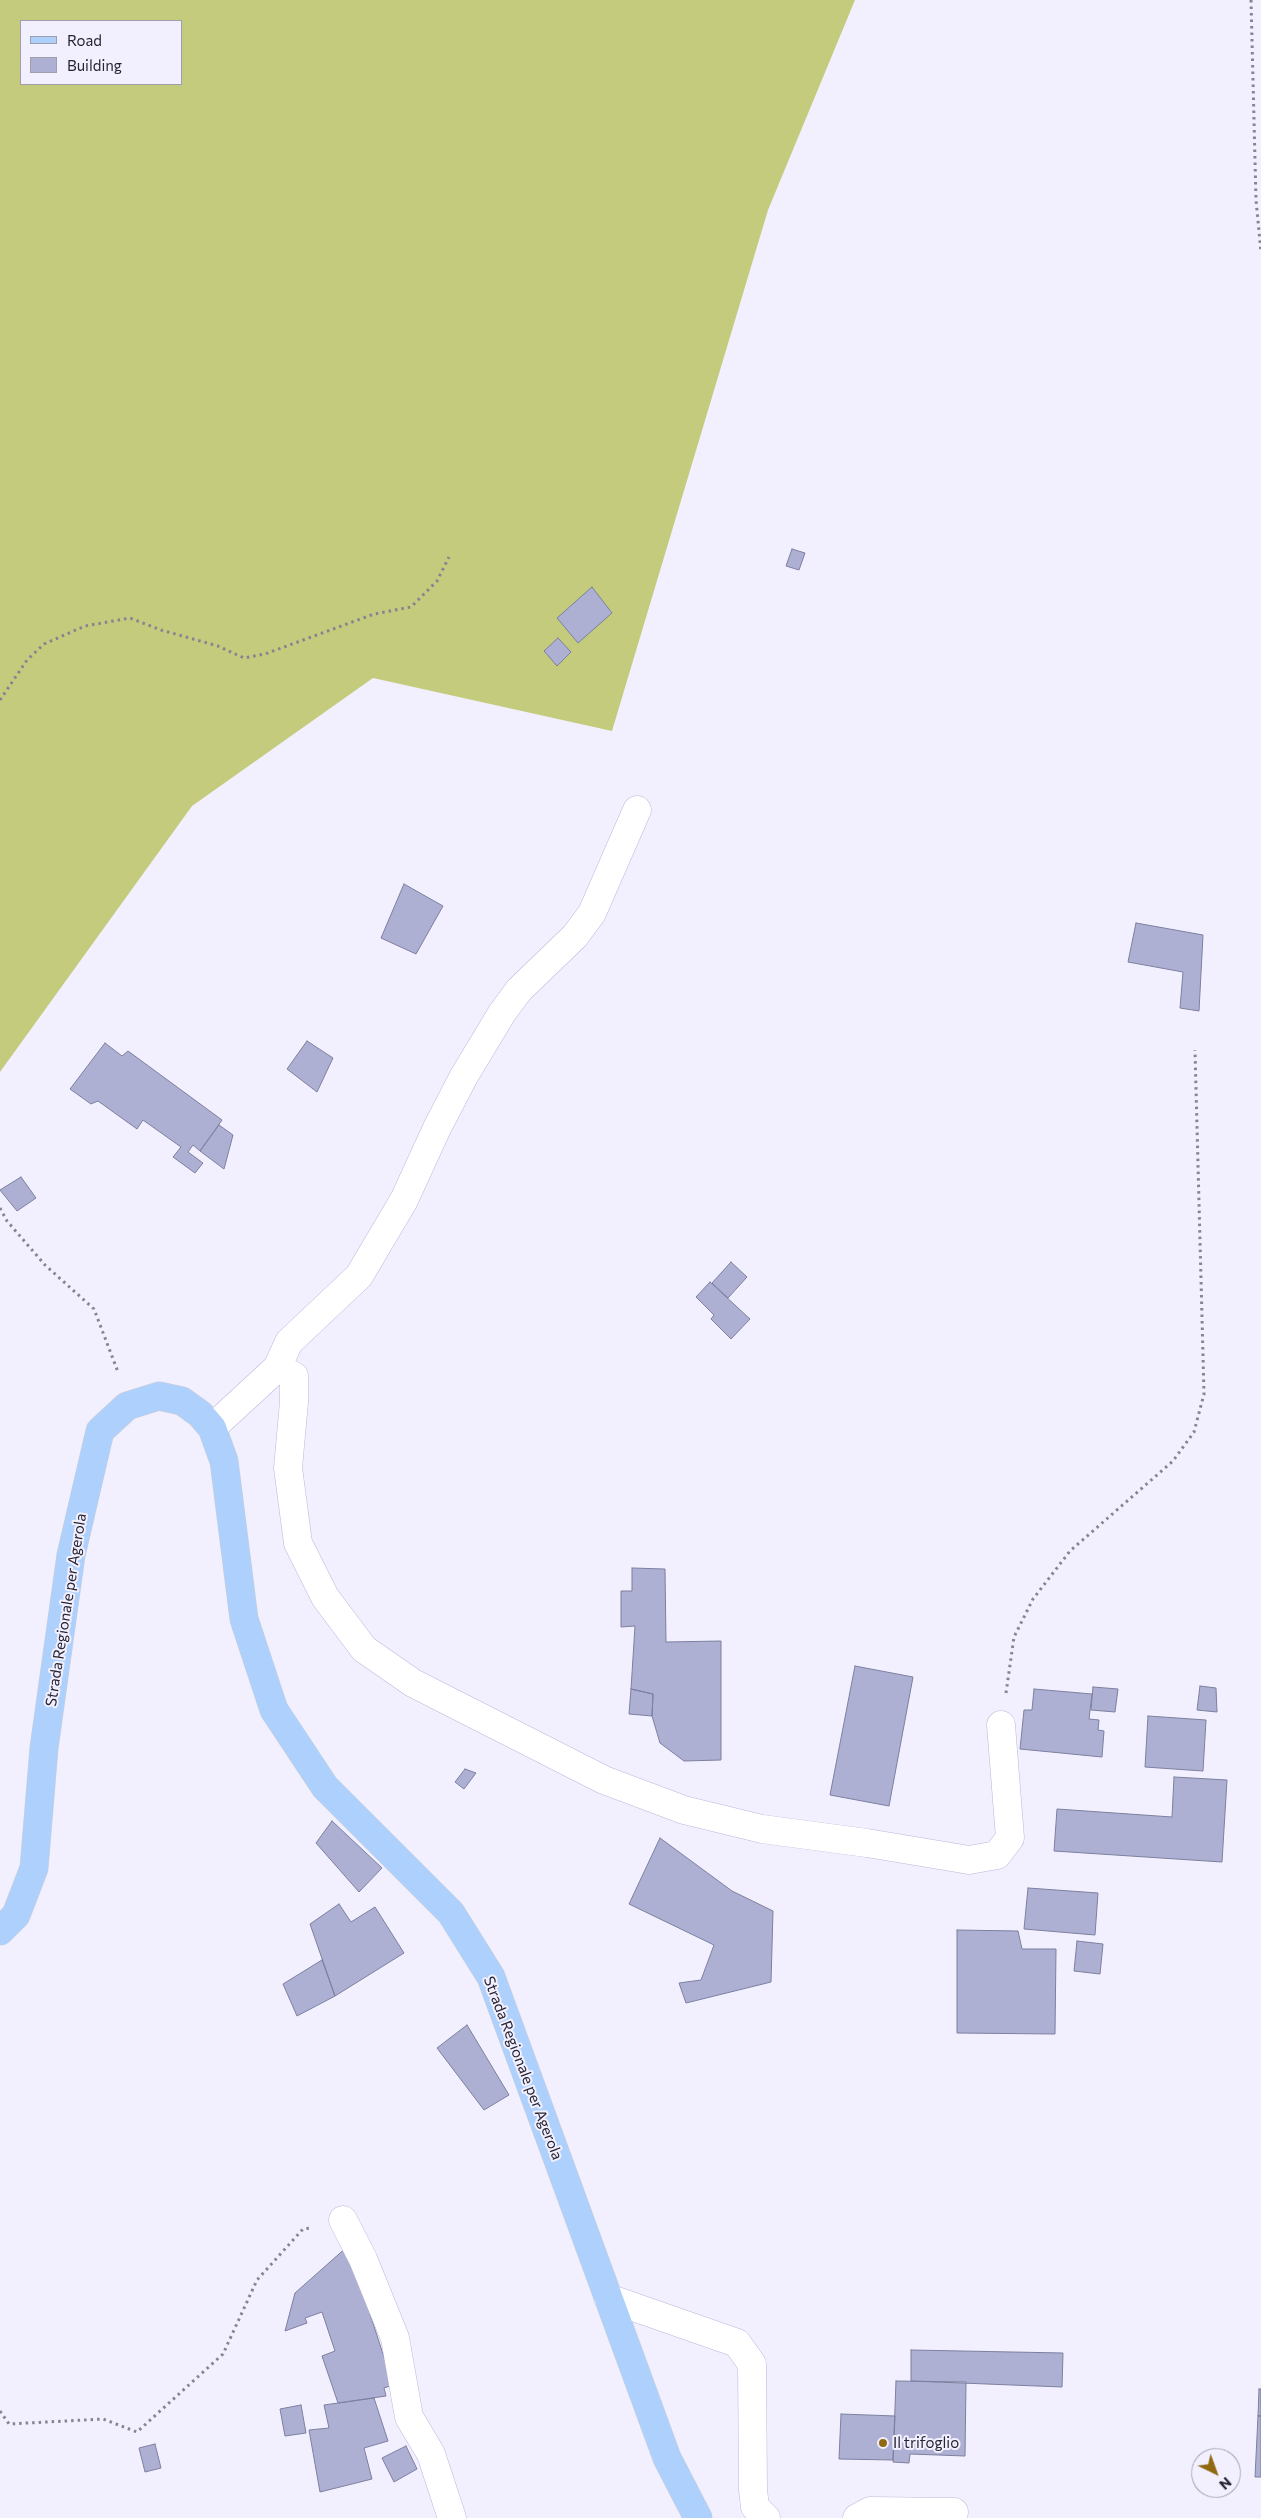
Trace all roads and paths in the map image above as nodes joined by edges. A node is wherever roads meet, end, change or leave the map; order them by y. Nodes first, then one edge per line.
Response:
1 (1251, 0) edge
2 (1261, 252) edge
3 (449, 557) dead end
4 (0, 700) edge
5 (637, 810) dead end
6 (1195, 1050) dead end
7 (0, 1208) edge
8 (277, 1368) junction
9 (127, 1406) junction
10 (212, 1428) junction
11 (1001, 1725) joint
12 (0, 1931) edge
13 (343, 2220) joint
14 (608, 2298) junction
15 (0, 2411) edge
16 (954, 2512) dead end
17 (452, 2518) edge
18 (698, 2518) edge
19 (766, 2518) edge
20 (857, 2518) edge

1 - 2 path
3 - 4 path
5 - 8 street
6 - 11 path
7 - 9 path
8 - 10 street
8 - 11 street
9 - 10 main road, Strada Regionale per Agerola
9 - 12 main road, Strada Regionale per Agerola
10 - 14 main road, Strada Regionale per Agerola
13 - 15 path
13 - 17 street
14 - 18 main road, Strada Regionale per Agerola
14 - 19 street
16 - 20 street

